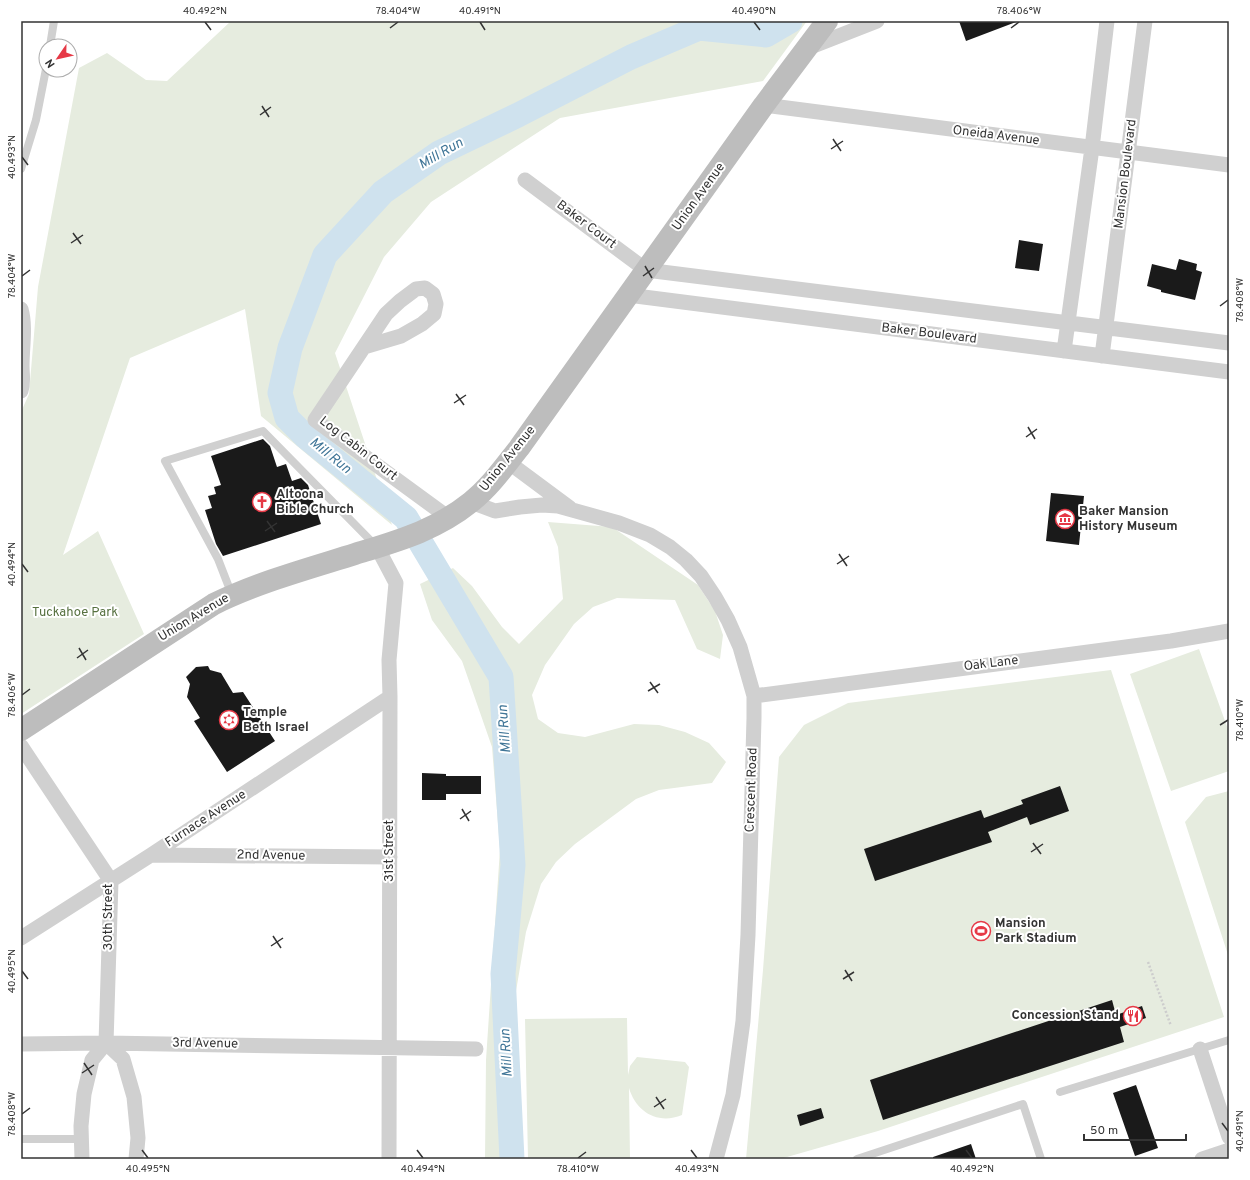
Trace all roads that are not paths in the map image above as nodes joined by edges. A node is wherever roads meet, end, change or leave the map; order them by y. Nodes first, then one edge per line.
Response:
1 (54, 21) edge
2 (827, 21) edge
3 (877, 21) edge
4 (1107, 21) edge
5 (1146, 21) edge
6 (51, 38) edge
7 (808, 48) junction
8 (44, 78) edge
9 (764, 106) junction
10 (1092, 148) junction
11 (1128, 153) junction
12 (1229, 165) edge
13 (21, 169) edge
14 (525, 180) dead end
15 (646, 270) junction
16 (628, 295) junction
17 (21, 309) edge
18 (1068, 322) junction
19 (1106, 327) junction
20 (1229, 343) edge
21 (364, 347) junction
22 (1064, 351) junction
23 (1102, 356) junction
24 (21, 367) edge
25 (1229, 372) edge
26 (21, 391) edge
27 (508, 462) junction
28 (471, 502) junction
29 (573, 510) junction
30 (449, 518) junction
31 (377, 547) junction
32 (232, 595) junction
33 (1229, 631) edge
34 (754, 696) junction
35 (390, 697) junction
36 (21, 730) edge
37 (21, 746) edge
38 (151, 855) junction
39 (390, 857) junction
40 (111, 880) junction
41 (21, 938) edge
42 (1229, 1040) edge
43 (106, 1043) junction
44 (21, 1044) edge
45 (389, 1047) junction
46 (476, 1049) dead end
47 (1200, 1049) junction
48 (1060, 1092) dead end
49 (1229, 1137) edge
50 (21, 1139) edge
51 (81, 1139) junction
52 (1229, 1150) edge
53 (82, 1159) edge
54 (136, 1159) edge
55 (389, 1159) edge
56 (716, 1159) edge
57 (857, 1159) edge
58 (1041, 1159) edge
59 (1202, 1159) edge

1 - 6 lane
2 - 7 main road, Union Avenue
3 - 7 street
4 - 10 street
5 - 11 street, Mansion Boulevard
7 - 9 main road, Union Avenue
8 - 13 lane
9 - 10 street, Oneida Avenue
9 - 15 main road, Union Avenue
10 - 11 street, Oneida Avenue
10 - 18 street
11 - 12 street, Oneida Avenue
11 - 19 street, Mansion Boulevard
14 - 15 street, Baker Court
15 - 16 main road, Union Avenue
15 - 18 street
16 - 22 street, Baker Boulevard
16 - 27 main road, Union Avenue
17 - 24 street
18 - 19 street
18 - 22 street
19 - 20 street
19 - 23 street, Mansion Boulevard
21 - 21 street, Log Cabin Court
21 - 30 street, Log Cabin Court
22 - 23 street, Baker Boulevard
23 - 25 street, Baker Boulevard
24 - 26 street
27 - 28 main road, Union Avenue
27 - 29 street, Crescent Road
28 - 29 street, Crescent Road
28 - 30 main road, Union Avenue
29 - 34 street, Crescent Road
30 - 31 main road, Union Avenue
31 - 32 main road, Union Avenue
31 - 32 lane
31 - 35 street, 31st Street
32 - 36 main road, Union Avenue
33 - 34 street, Oak Lane
34 - 56 street, Crescent Road
35 - 38 street, Furnace Avenue
35 - 39 street, 31st Street
37 - 40 street, 30th Street
38 - 39 street, 2nd Avenue
38 - 40 street, Furnace Avenue
39 - 45 street, 31st Street
40 - 41 street, Furnace Avenue
40 - 43 street, 30th Street
42 - 47 lane
43 - 44 street, 3rd Avenue
43 - 45 street, 3rd Avenue
43 - 51 street
43 - 54 street
45 - 46 street, 3rd Avenue
45 - 55 street, 31st Street
47 - 48 lane
47 - 49 street
50 - 51 lane
51 - 53 street
52 - 59 street
57 - 58 lane

